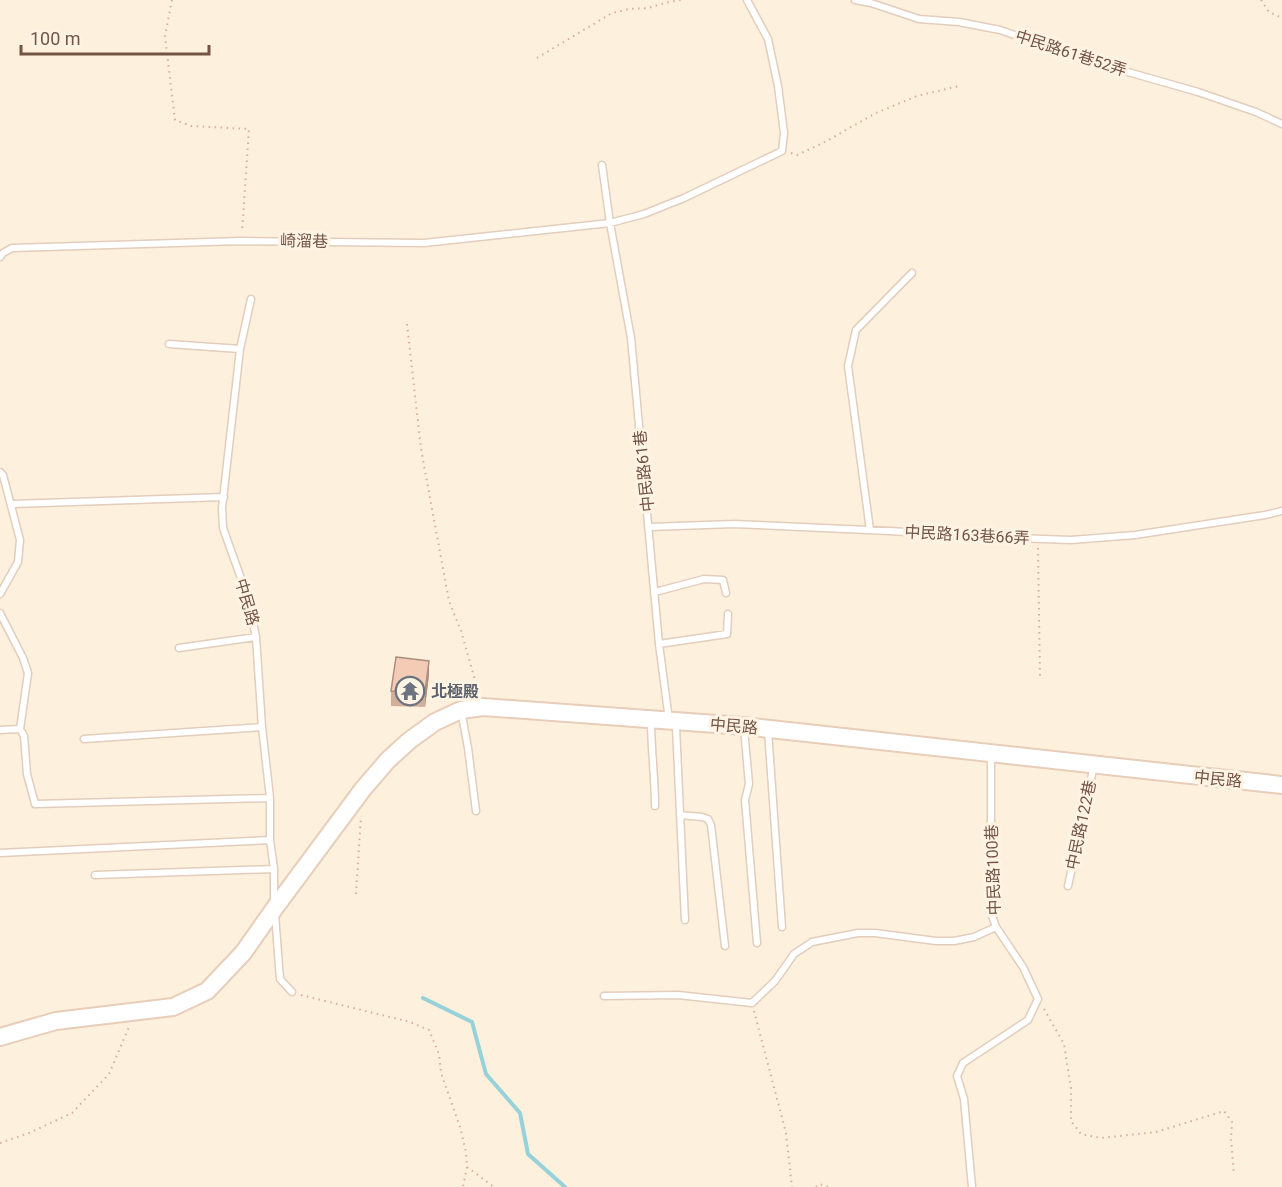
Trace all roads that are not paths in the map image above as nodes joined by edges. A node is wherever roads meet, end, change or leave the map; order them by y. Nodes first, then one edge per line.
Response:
1 (747, 0) edge
2 (855, 0) edge
3 (1282, 124) edge
4 (602, 165) dead end
5 (610, 223) junction
6 (0, 257) edge
7 (912, 273) dead end
8 (251, 299) dead end
9 (169, 344) dead end
10 (240, 349) junction
11 (0, 472) edge
12 (224, 497) junction
13 (12, 504) junction
14 (1282, 511) edge
15 (649, 527) junction
16 (870, 530) junction
17 (655, 592) junction
18 (726, 593) dead end
19 (0, 594) edge
20 (0, 613) edge
21 (728, 614) dead end
22 (256, 637) junction
23 (659, 644) junction
24 (178, 648) dead end
25 (461, 710) junction
26 (651, 720) junction
27 (669, 720) junction
28 (743, 726) junction
29 (262, 727) junction
30 (20, 729) junction
31 (768, 729) junction
32 (0, 730) edge
33 (84, 739) dead end
34 (991, 753) junction
35 (1095, 765) junction
36 (1282, 785) edge
37 (270, 798) junction
38 (656, 806) dead end
39 (476, 812) dead end
40 (680, 815) junction
41 (270, 840) junction
42 (0, 853) edge
43 (273, 868) junction
44 (95, 875) dead end
45 (1068, 886) dead end
46 (274, 909) junction
47 (685, 920) dead end
48 (782, 927) dead end
49 (996, 927) junction
50 (758, 943) dead end
51 (725, 946) dead end
52 (292, 992) road end
53 (604, 996) dead end
54 (0, 1037) edge
55 (972, 1187) edge

1 - 5 lane
2 - 3 lane, 中民路61巷52弄
4 - 5 lane, 中民路61巷
5 - 6 lane, 崎溜巷
5 - 15 lane, 中民路61巷
7 - 16 lane
8 - 10 lane, 中民路
9 - 10 lane
10 - 12 lane, 中民路
11 - 13 lane
12 - 13 lane
12 - 22 lane, 中民路
13 - 19 lane
14 - 16 lane, 中民路163巷66弄
15 - 16 lane, 中民路163巷66弄
15 - 17 lane, 中民路61巷
17 - 18 lane
17 - 23 lane, 中民路61巷
20 - 30 lane
21 - 23 lane
22 - 24 lane
22 - 29 lane, 中民路
23 - 27 lane, 中民路61巷
25 - 26 street, 中民路
25 - 39 lane
25 - 46 street, 中民路
26 - 27 street, 中民路
26 - 38 lane
27 - 28 street, 中民路
27 - 40 lane, 中民路61巷
28 - 31 street, 中民路
28 - 50 lane
29 - 33 lane
29 - 37 lane, 中民路
30 - 32 lane
30 - 37 lane
31 - 34 street, 中民路
31 - 48 lane
34 - 35 street, 中民路
34 - 49 lane, 中民路100巷
35 - 36 street, 中民路
35 - 45 lane, 中民路122巷
37 - 41 lane, 中民路
40 - 47 lane, 中民路61巷
40 - 51 lane
41 - 42 lane
41 - 43 lane, 中民路
43 - 44 lane
43 - 46 lane, 中民路
46 - 52 lane, 中民路
46 - 54 street, 中民路
49 - 53 lane
49 - 55 lane, 中民路100巷

